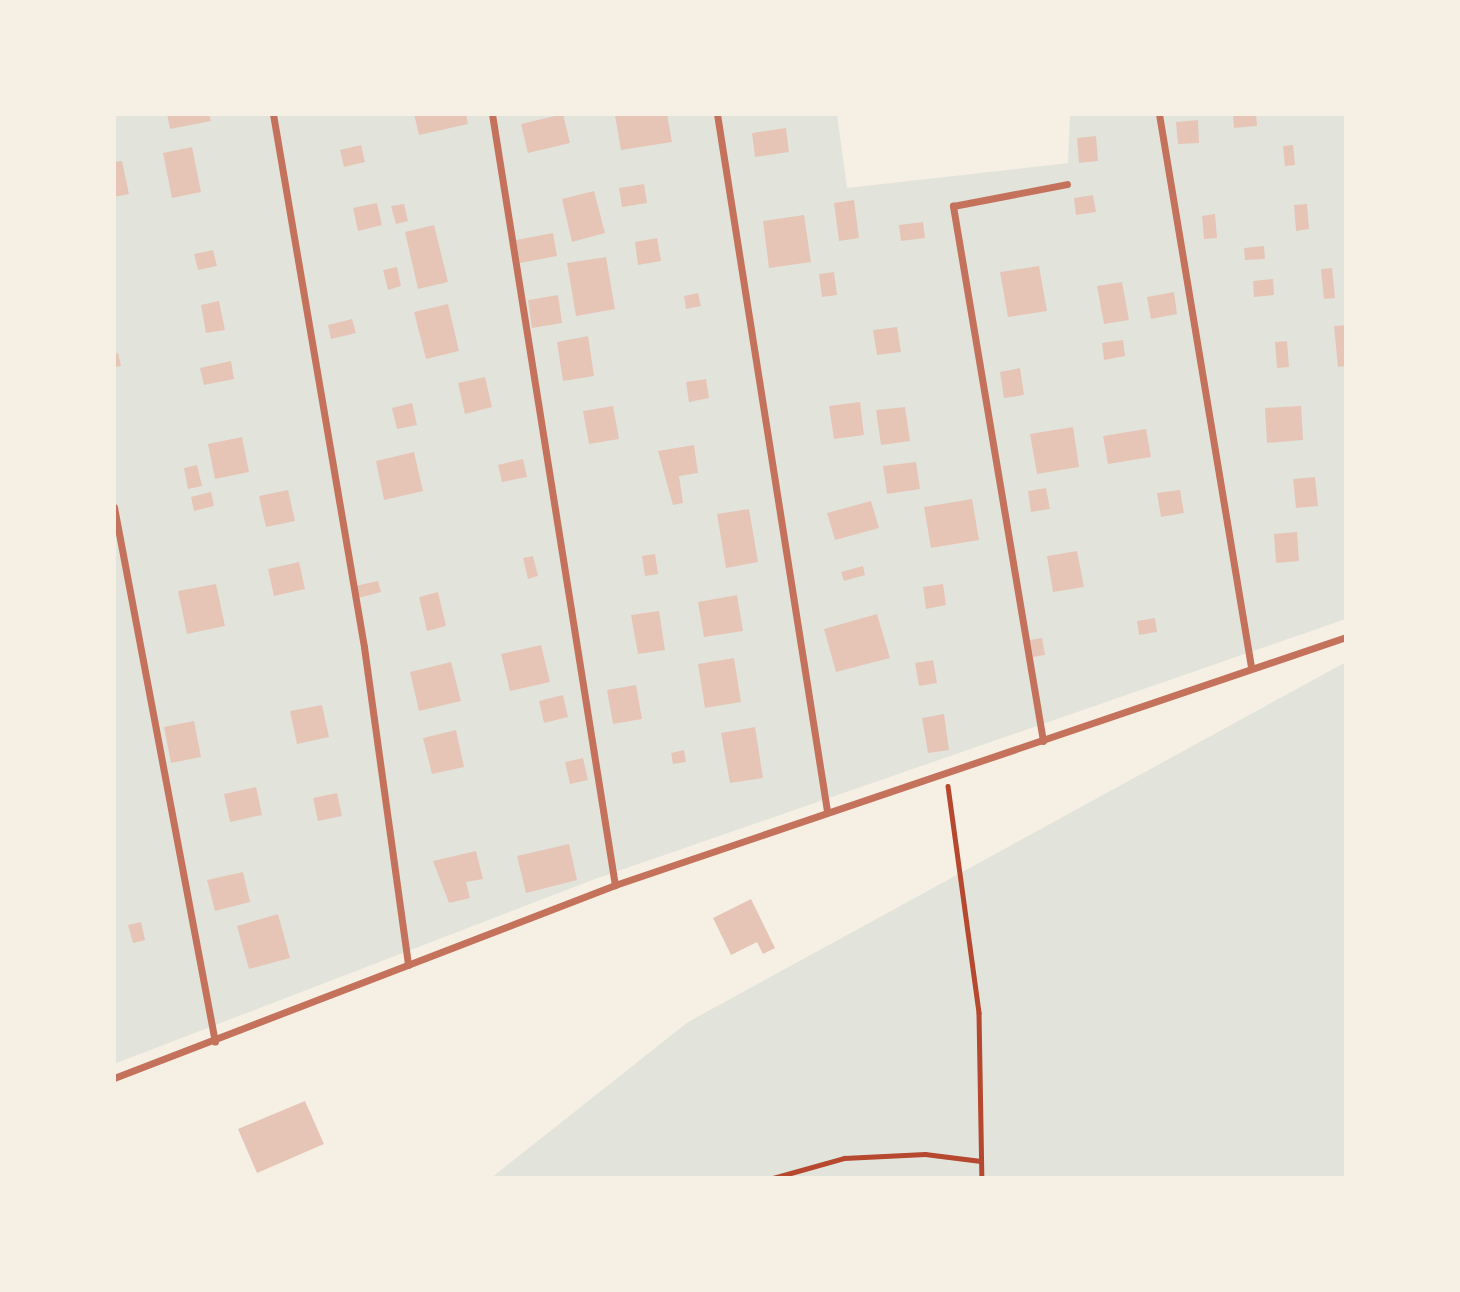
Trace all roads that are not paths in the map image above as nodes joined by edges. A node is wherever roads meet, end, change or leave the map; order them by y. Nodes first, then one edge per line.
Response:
1 (273, 114) edge
2 (492, 114) edge
3 (717, 114) edge
4 (1159, 114) edge
5 (1067, 184) dead end
6 (114, 506) edge
7 (1346, 637) edge
8 (1251, 667) junction
9 (1043, 741) junction
10 (827, 811) junction
11 (615, 885) junction
12 (408, 965) junction
13 (215, 1042) junction
14 (114, 1078) edge

1 - 12 street
2 - 11 street
3 - 10 street
4 - 8 street
5 - 9 street
6 - 13 street
7 - 8 street
8 - 9 street
9 - 10 street
10 - 11 street
11 - 12 street
12 - 13 street
13 - 14 street

